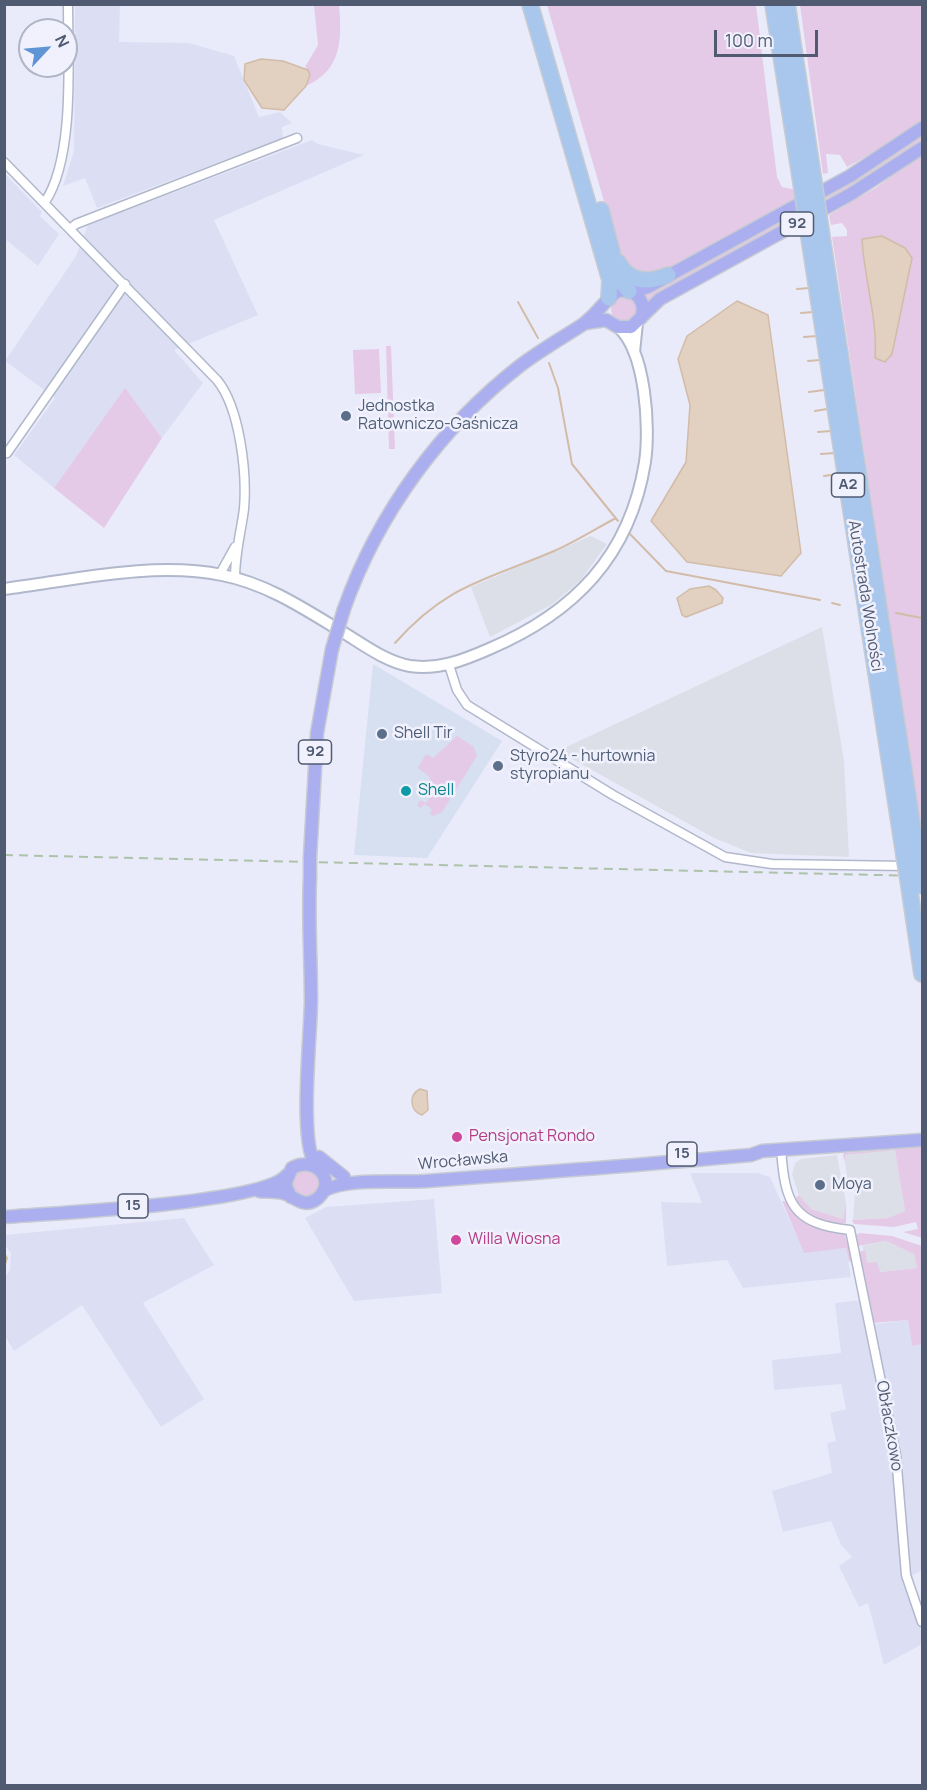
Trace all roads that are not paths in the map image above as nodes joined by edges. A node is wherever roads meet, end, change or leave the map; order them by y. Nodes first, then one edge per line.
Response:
1 (68, 4) edge
2 (530, 4) edge
3 (541, 4) edge
4 (773, 4) edge
5 (787, 4) edge
6 (792, 4) edge
7 (792, 42) junction
8 (922, 128) edge
9 (297, 138) dead end
10 (922, 148) edge
11 (4, 162) edge
12 (806, 173) junction
13 (45, 202) junction
14 (71, 228) junction
15 (614, 254) junction
16 (668, 275) junction
17 (125, 284) junction
18 (631, 291) junction
19 (608, 300) junction
20 (639, 321) junction
21 (584, 324) junction
22 (614, 324) junction
23 (634, 352) junction
24 (7, 453) dead end
25 (236, 544) junction
26 (220, 574) junction
27 (235, 578) junction
28 (4, 589) edge
29 (450, 665) junction
30 (914, 858) edge
31 (918, 888) edge
32 (922, 974) edge
33 (307, 1118) junction
34 (922, 1140) edge
35 (781, 1149) junction
36 (320, 1170) junction
37 (290, 1171) junction
38 (344, 1177) junction
39 (363, 1183) junction
40 (255, 1190) junction
41 (323, 1191) junction
42 (291, 1197) junction
43 (4, 1217) edge
44 (922, 1622) edge

1 - 13 street
2 - 19 highway
3 - 15 highway
4 - 12 highway, Autostrada Wolności / A2
5 - 7 highway, Autostrada Wolności / A2
6 - 7 highway, A2
7 - 12 highway, Autostrada Wolności / A2
8 - 16 main road, 92
9 - 14 street
10 - 20 main road, 92
11 - 13 street
12 - 30 highway, Autostrada Wolności / A2, bridge
13 - 14 street
14 - 17 street
15 - 16 highway
15 - 18 highway
16 - 18 main road, 92
17 - 24 street
17 - 25 street
18 - 19 main road, 92
18 - 20 main road
19 - 21 main road, 92
19 - 22 main road
20 - 22 main road, 92
20 - 23 street
21 - 22 main road, 92
21 - 33 main road, 92, bridge
22 - 23 street
23 - 29 street
25 - 26 street
25 - 27 street
26 - 27 street
26 - 28 street
27 - 29 street
29 - 30 street
30 - 31 highway, Autostrada Wolności / A2, bridge
31 - 32 highway, Autostrada Wolności / A2
33 - 36 main road, 92
33 - 37 main road, 92
33 - 38 main road, 92
34 - 35 main road, Wrocławska / 15
35 - 39 main road, Wrocławska / 15
35 - 44 street, Obłaczkowo
36 - 37 main road, 15
36 - 38 main road, Wrocławska / 15
36 - 41 main road
37 - 40 main road, 15
37 - 42 main road
38 - 39 main road, Wrocławska / 15
39 - 41 main road, Wrocławska / 15
40 - 42 main road, 15
40 - 43 main road, 15
41 - 42 main road, 15

